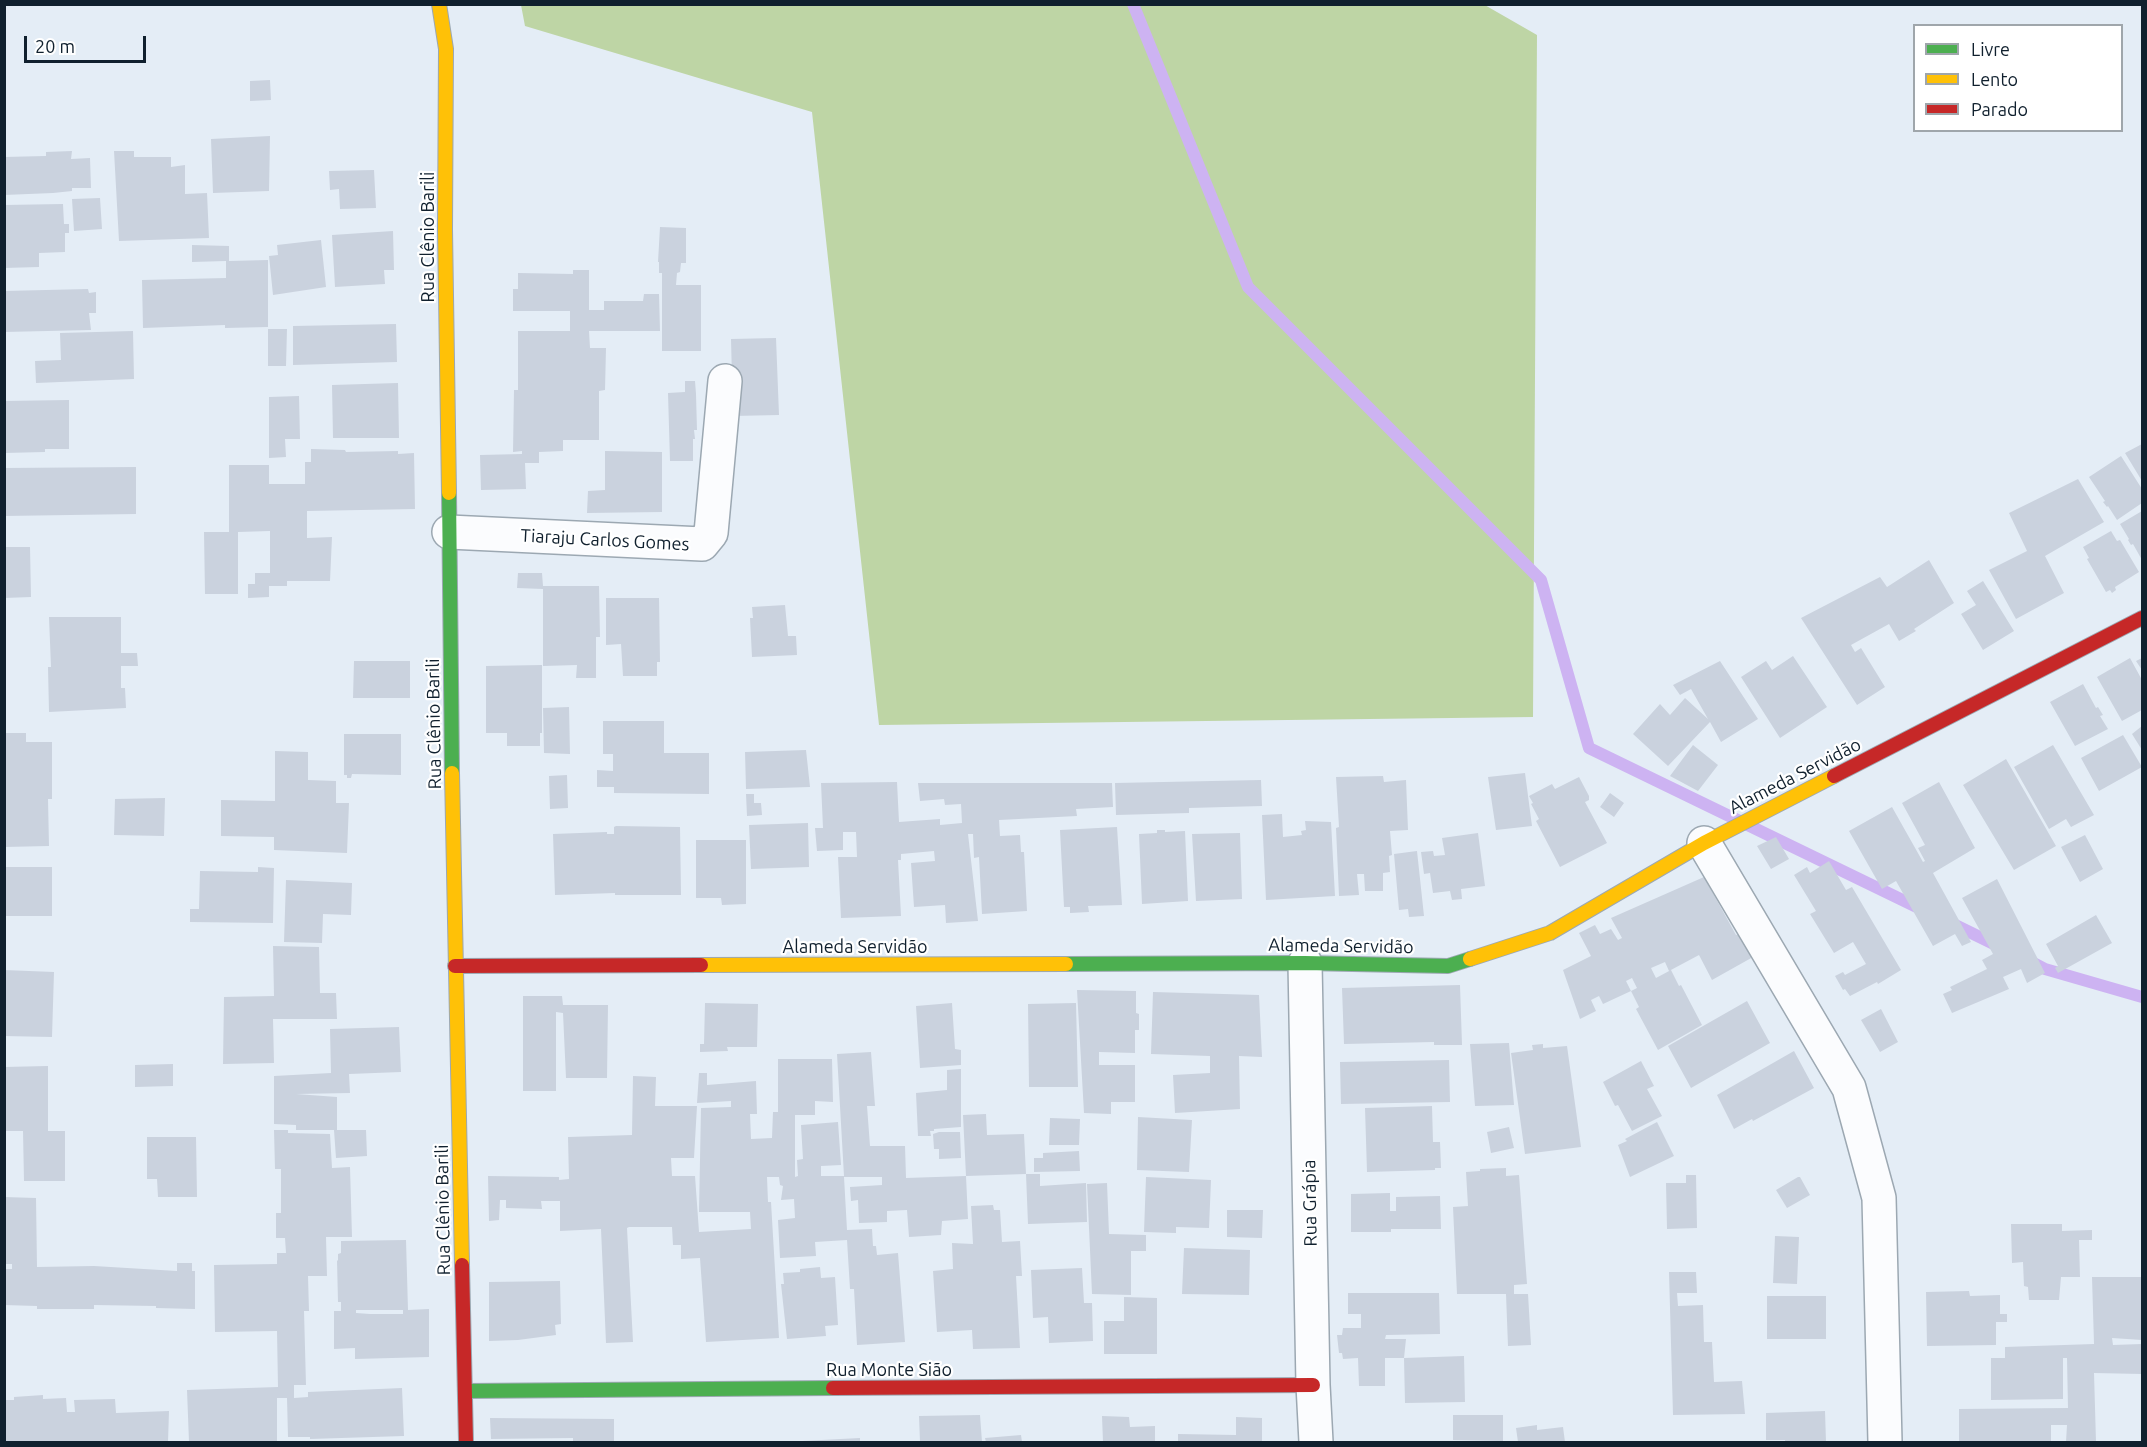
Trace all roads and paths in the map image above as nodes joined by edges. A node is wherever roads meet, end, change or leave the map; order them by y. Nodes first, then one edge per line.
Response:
1 (439, 4) edge
2 (724, 381) dead end
3 (450, 532) junction
4 (2142, 618) edge
5 (1704, 843) junction
6 (1305, 963) junction
7 (455, 966) junction
8 (1313, 1385) junction
9 (465, 1391) junction
10 (466, 1443) edge
11 (1316, 1443) edge
12 (1885, 1443) edge

1 - 3 street, Rua Clênio Barili
2 - 3 street, Tiaraju Carlos Gomes
3 - 7 street, Rua Clênio Barili
4 - 5 street, Alameda Servidão
5 - 6 street, Alameda Servidão
5 - 12 street
6 - 7 street, Alameda Servidão
6 - 8 street, Rua Grápia
7 - 9 street, Rua Clênio Barili
8 - 9 street, Rua Monte Sião
8 - 11 street, Rua Grápia
9 - 10 street, Rua Clênio Barili

